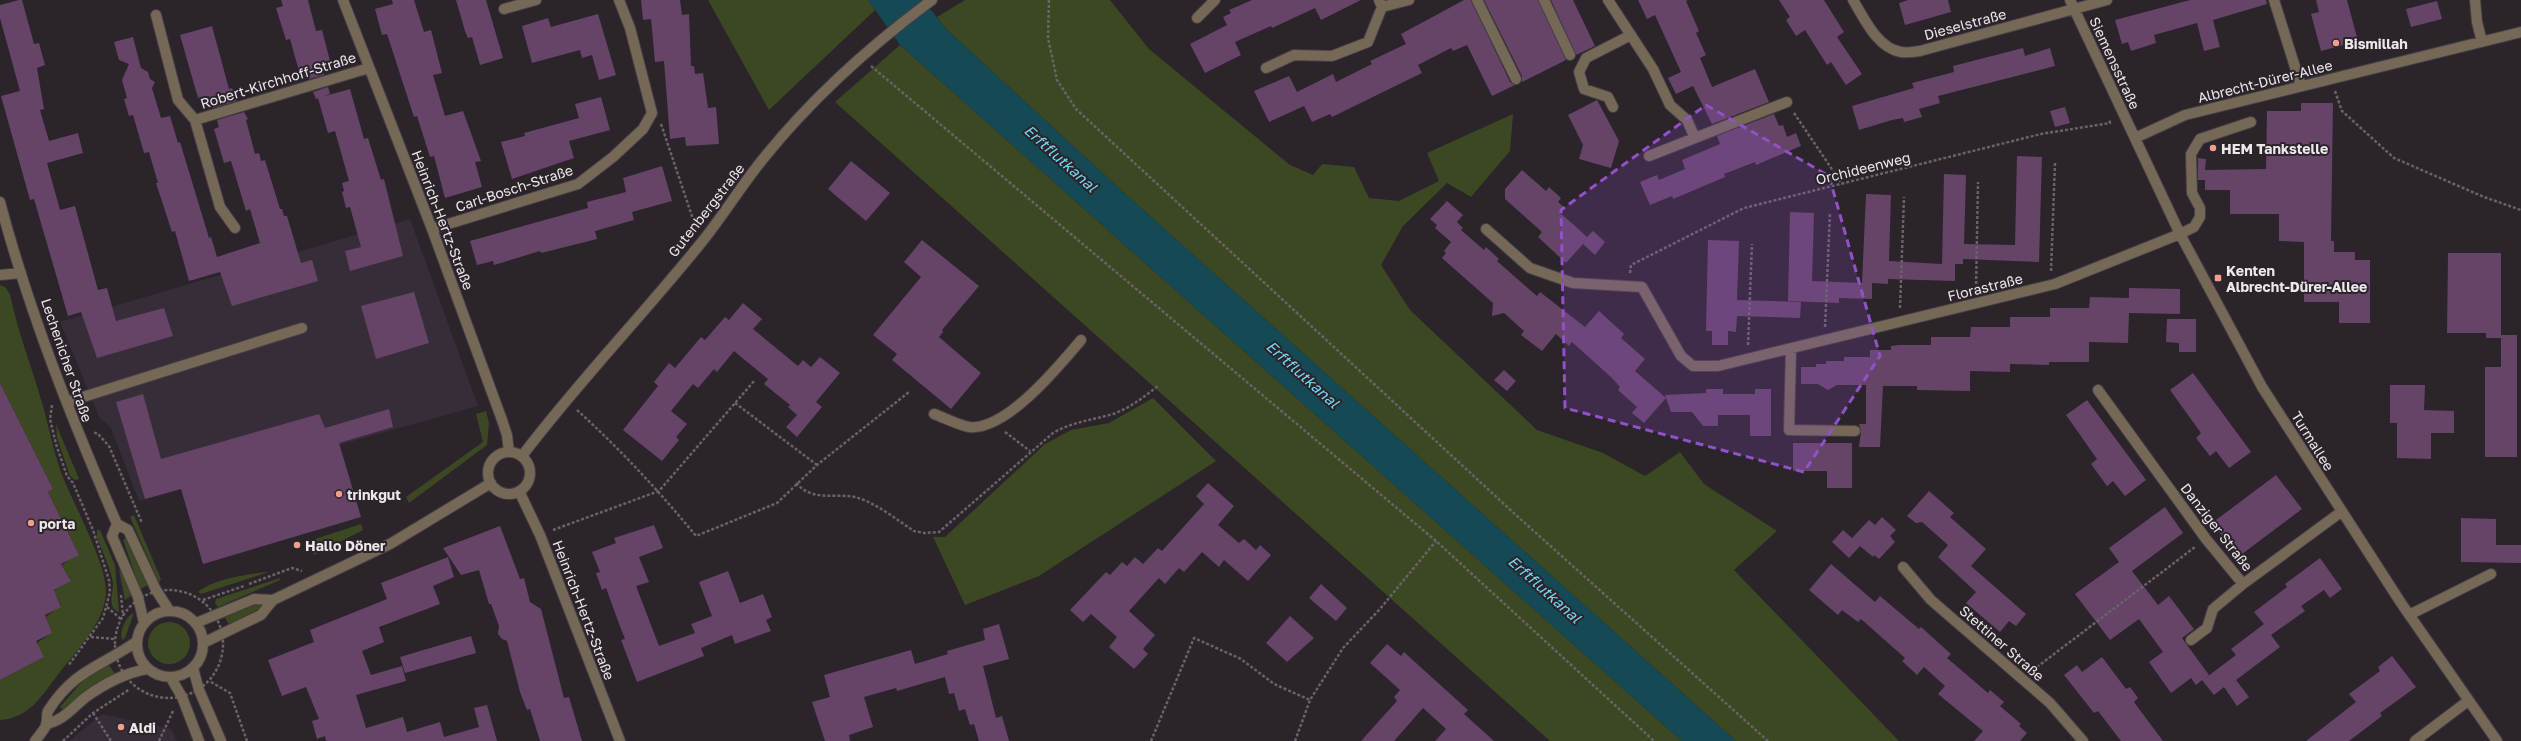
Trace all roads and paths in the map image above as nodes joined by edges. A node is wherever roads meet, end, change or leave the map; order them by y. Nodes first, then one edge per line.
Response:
1 (343, 0) edge
2 (536, 0) edge
3 (619, 0) edge
4 (932, 0) edge
5 (1049, 0) edge
6 (1215, 0) edge
7 (1409, 0) edge
8 (1477, 0) edge
9 (1544, 0) edge
10 (1608, 0) edge
11 (1853, 0) edge
12 (2107, 0) edge
13 (2274, 0) edge
14 (2475, 0) edge
15 (1381, 3) edge
16 (2072, 5) edge
17 (504, 9) dead end
18 (156, 15) dead end
19 (1197, 18) dead end
20 (2521, 32) edge
21 (1631, 35) junction
22 (2482, 42) junction
23 (1570, 54) dead end
24 (861, 56) junction
25 (369, 68) junction
26 (1266, 68) dead end
27 (1516, 79) dead end
28 (2331, 80) junction
29 (2301, 86) junction
30 (1787, 102) joint
31 (1613, 107) dead end
32 (2120, 109) junction
33 (652, 113) junction
34 (195, 120) junction
35 (2251, 122) dead end
36 (1695, 138) junction
37 (2135, 138) junction
38 (1649, 156) dead end
39 (2054, 163) dead end
40 (1978, 182) dead end
41 (1842, 184) junction
42 (1904, 197) dead end
43 (0, 204) edge
44 (2521, 210) edge
45 (1830, 213) dead end
46 (235, 228) dead end
47 (432, 229) junction
48 (1486, 229) dead end
49 (2180, 234) junction
50 (701, 243) junction
51 (1752, 244) dead end
52 (21, 273) junction
53 (0, 276) edge
54 (2056, 284) junction
55 (1629, 287) junction
56 (1976, 303) junction
57 (1900, 322) junction
58 (302, 328) dead end
59 (1081, 340) dead end
60 (1824, 340) junction
61 (1791, 349) junction
62 (1747, 359) junction
63 (755, 380) dead end
64 (1158, 386) dead end
65 (2098, 390) dead end
66 (909, 392) dead end
67 (52, 397) dead end
68 (566, 400) junction
69 (67, 402) junction
70 (735, 403) junction
71 (934, 414) dead end
72 (992, 422) junction
73 (1855, 431) dead end
74 (78, 433) junction
75 (1030, 451) junction
76 (509, 452) junction
77 (522, 456) junction
78 (817, 465) junction
79 (491, 483) junction
80 (796, 483) junction
81 (519, 491) junction
82 (659, 491) junction
83 (2341, 512) junction
84 (116, 524) junction
85 (144, 528) dead end
86 (540, 535) junction
87 (2206, 539) junction
88 (1436, 541) junction
89 (1903, 567) dead end
90 (2491, 574) dead end
91 (322, 576) junction
92 (167, 583) dead end
93 (2243, 584) junction
94 (156, 590) junction
95 (170, 590) junction
96 (138, 597) junction
97 (203, 600) junction
98 (273, 600) junction
99 (106, 606) junction
100 (169, 610) junction
101 (216, 615) junction
102 (2409, 615) junction
103 (122, 620) junction
104 (144, 623) junction
105 (196, 623) junction
106 (222, 634) junction
107 (90, 637) junction
108 (116, 639) junction
109 (2191, 640) dead end
110 (136, 642) junction
111 (203, 643) junction
112 (116, 656) junction
113 (67, 668) dead end
114 (193, 668) junction
115 (148, 670) junction
116 (125, 675) junction
117 (170, 678) junction
118 (2021, 679) junction
119 (209, 681) junction
120 (134, 686) junction
121 (199, 690) junction
122 (179, 698) junction
123 (1310, 700) junction
124 (2468, 701) junction
125 (94, 713) junction
126 (46, 724) junction
127 (35, 741) edge
128 (63, 741) edge
129 (111, 741) edge
130 (159, 741) edge
131 (199, 741) edge
132 (221, 741) edge
133 (247, 741) edge
134 (620, 741) edge
135 (1151, 741) edge
136 (1295, 741) edge
137 (1654, 741) edge
138 (1768, 741) edge
139 (2083, 741) edge
140 (2415, 741) edge
141 (2497, 741) edge

1 - 25 street, Heinrich-Hertz-Straße
2 - 17 street
3 - 33 street
4 - 24 street, Gutenbergstraße
5 - 138 path
6 - 19 street
7 - 15 street
8 - 27 street
9 - 23 street
10 - 21 street
11 - 16 street, Dieselstraße
12 - 16 street, Dieselstraße
13 - 29 street
14 - 22 street
15 - 26 street
16 - 32 street, Siemensstraße
18 - 34 street, Robert-Kirchhoff-Straße
20 - 22 street, Albrecht-Dürer-Allee
21 - 31 street
21 - 36 street
22 - 28 street, Albrecht-Dürer-Allee
24 - 50 street, Gutenbergstraße
24 - 88 path
25 - 34 street, Robert-Kirchhoff-Straße
25 - 47 street, Heinrich-Hertz-Straße
28 - 29 street, Albrecht-Dürer-Allee
28 - 44 path
29 - 37 street, Albrecht-Dürer-Allee
30 - 36 street
30 - 41 path
32 - 37 street, Siemensstraße
32 - 41 path, Orchideenweg
33 - 47 street, Carl-Bosch-Straße
33 - 50 path
34 - 46 street, Robert-Kirchhoff-Straße
35 - 49 street, Florastraße
36 - 38 street
37 - 49 street, Turmallee
39 - 54 path
40 - 56 path
41 - 55 path, Orchideenweg
42 - 57 path
43 - 52 street, Lechenicher Straße
45 - 60 path
47 - 76 street, Heinrich-Hertz-Straße
48 - 55 street, Florastraße
49 - 54 street, Florastraße
49 - 83 street, Turmallee
50 - 68 street, Gutenbergstraße
51 - 62 path
52 - 53 street
52 - 69 street, Lechenicher Straße
54 - 56 street, Florastraße
55 - 62 street, Florastraße
56 - 57 street, Florastraße
57 - 60 street, Florastraße
58 - 69 street
59 - 72 street
60 - 61 street, Florastraße
61 - 62 street, Florastraße
61 - 73 street
63 - 70 path
64 - 75 path
65 - 87 street, Danziger Straße
66 - 78 path
67 - 99 path
68 - 77 street, Gutenbergstraße
68 - 82 path
69 - 74 street, Lechenicher Straße
70 - 78 path
70 - 82 path
71 - 72 street
72 - 75 path
74 - 84 street, Lechenicher Straße
74 - 85 path
75 - 80 path
76 - 77 street
76 - 79 street
77 - 81 street
78 - 80 path
79 - 81 street
79 - 91 street
80 - 82 path
81 - 86 street, Heinrich-Hertz-Straße
82 - 86 path
83 - 93 street, Danziger Straße
83 - 102 street, Turmallee
84 - 94 street, Lechenicher Straße
84 - 96 street, Lechenicher Straße
86 - 134 street, Heinrich-Hertz-Straße
87 - 93 street, Danziger Straße
87 - 118 path
88 - 123 path
88 - 137 path
89 - 118 street, Stettiner Straße
90 - 102 street
91 - 97 path
91 - 98 street
92 - 95 path
93 - 109 street
94 - 95 path
94 - 96 path
94 - 100 street, Lechenicher Straße
95 - 97 path
96 - 103 path
96 - 104 street, Lechenicher Straße
97 - 101 path
98 - 101 street
98 - 106 street
99 - 103 path
99 - 107 path
100 - 104 street
100 - 105 street
101 - 105 street
101 - 106 path
102 - 124 street, Turmallee
103 - 108 path
104 - 110 street
105 - 111 street
106 - 111 street
106 - 119 path
107 - 108 path
107 - 113 path
108 - 112 path
110 - 112 street
110 - 115 street
111 - 114 street
112 - 116 path
112 - 126 street
114 - 117 street
114 - 121 street
115 - 116 street
115 - 117 street
116 - 120 path
116 - 126 street
117 - 122 street
118 - 139 street, Stettiner Straße
119 - 121 path
119 - 133 path
120 - 122 path
120 - 125 path
121 - 122 path
121 - 132 street
122 - 130 path
122 - 131 street
123 - 135 path
123 - 136 path
124 - 140 street
124 - 141 street, Turmallee
125 - 128 path
125 - 129 path
126 - 127 street

